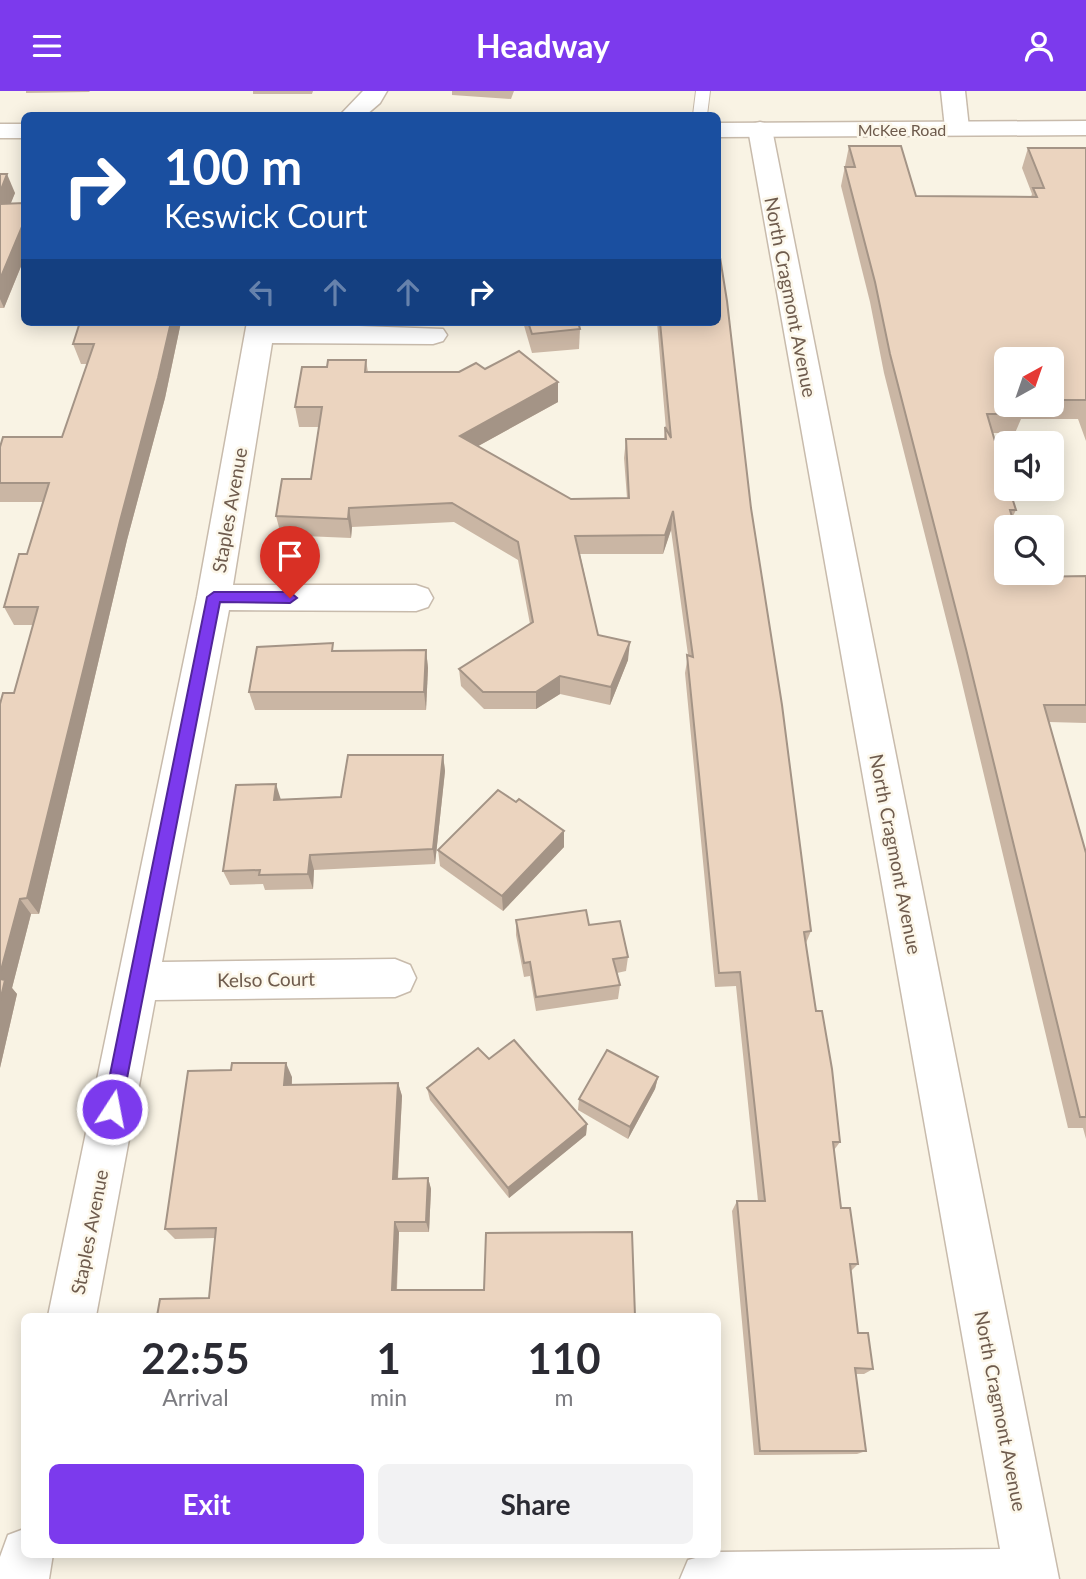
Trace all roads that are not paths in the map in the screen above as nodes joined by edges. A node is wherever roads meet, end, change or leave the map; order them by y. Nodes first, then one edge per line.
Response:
1 (375, 91) edge
2 (702, 91) edge
3 (953, 91) edge
4 (356, 112) edge
5 (700, 112) edge
6 (957, 128) junction
7 (1086, 128) edge
8 (760, 129) junction
9 (721, 130) edge
10 (0, 131) edge
11 (21, 131) edge
12 (260, 328) edge
13 (433, 335) dead end
14 (214, 597) junction
15 (416, 599) dead end
16 (395, 978) dead end
17 (137, 981) junction
18 (73, 1313) edge
19 (26, 1558) edge
20 (1032, 1577) edge
21 (22, 1579) edge
22 (708, 1579) edge

1 - 4 street
2 - 5 lane
3 - 6 street
6 - 7 street, McKee Road
6 - 8 street, McKee Road
8 - 9 street, McKee Road
8 - 20 street, North Cragmont Avenue
10 - 11 street
12 - 13 street
12 - 14 street, Staples Avenue
14 - 15 street
14 - 17 street, Staples Avenue
16 - 17 street, Kelso Court
17 - 18 street, Staples Avenue
19 - 21 street
20 - 22 street

